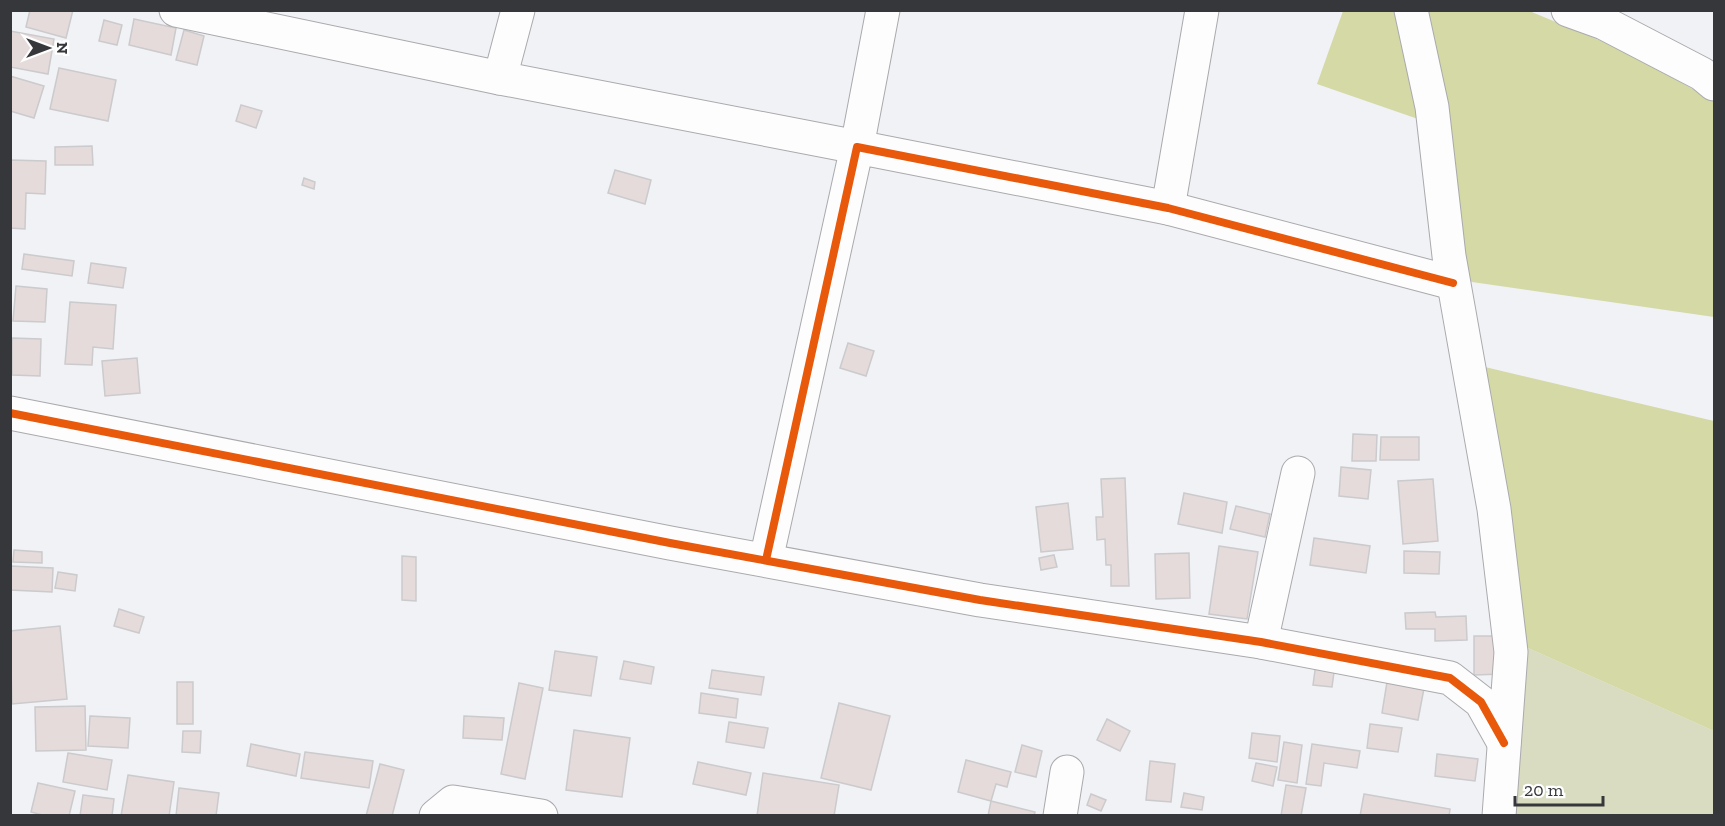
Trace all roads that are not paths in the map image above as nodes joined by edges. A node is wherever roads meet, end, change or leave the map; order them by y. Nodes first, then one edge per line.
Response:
1 (176, 10) edge
2 (518, 10) edge
3 (883, 10) edge
4 (1202, 10) edge
5 (1411, 10) edge
6 (1568, 10) edge
7 (500, 78) junction
8 (1714, 84) edge
9 (857, 147) junction
10 (1168, 208) junction
11 (1453, 283) junction
12 (10, 413) edge
13 (1298, 473) dead end
14 (766, 560) junction
15 (1261, 642) junction
16 (1504, 743) junction
17 (1067, 772) dead end
18 (436, 816) edge
19 (541, 816) edge
20 (1060, 816) edge
21 (1499, 816) edge

1 - 7 street
2 - 7 street
3 - 9 street
4 - 10 street
5 - 11 street
6 - 8 street
7 - 9 street
9 - 10 street
9 - 14 street
10 - 11 street
11 - 16 street
12 - 14 street
13 - 15 street
14 - 15 street
15 - 16 street
16 - 21 street
17 - 20 street
18 - 19 street

